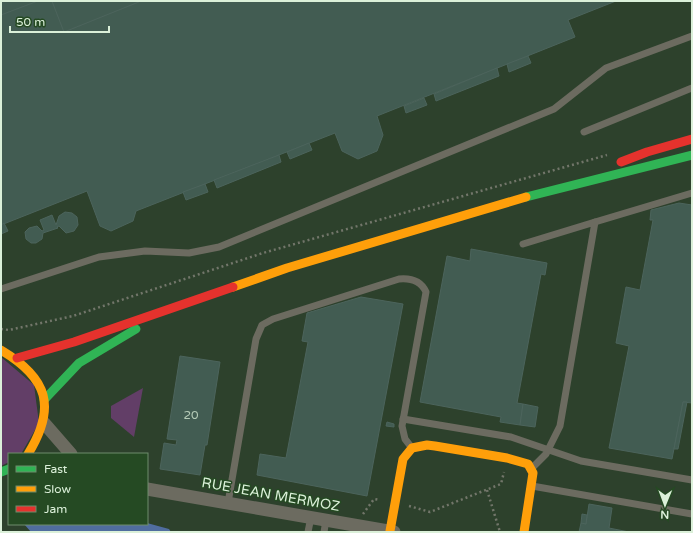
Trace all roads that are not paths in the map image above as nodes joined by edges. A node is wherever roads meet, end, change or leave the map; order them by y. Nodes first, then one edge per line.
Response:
1 (692, 36) edge
2 (692, 88) edge
3 (584, 132) dead end
4 (692, 139) edge
5 (692, 155) edge
6 (551, 190) junction
7 (692, 193) edge
8 (595, 222) junction
9 (523, 244) dead end
10 (1, 290) edge
11 (165, 312) junction
12 (1, 350) edge
13 (17, 358) junction
14 (44, 400) junction
15 (403, 420) junction
16 (44, 423) junction
17 (412, 448) junction
18 (549, 449) junction
19 (29, 453) edge
20 (70, 453) edge
21 (532, 468) junction
22 (692, 480) edge
23 (532, 486) junction
24 (148, 489) edge
25 (228, 503) junction
26 (692, 514) edge
27 (311, 517) junction
28 (325, 526) edge
29 (308, 532) edge
30 (392, 532) edge
31 (524, 532) edge

1 - 10 lane
2 - 3 lane
4 - 6 main road
5 - 6 main road
6 - 11 main road
7 - 8 lane
8 - 9 lane
8 - 18 lane
11 - 13 main road
11 - 14 main road
12 - 13 main road
13 - 14 main road
14 - 16 main road
15 - 17 lane
15 - 18 lane
15 - 25 lane
16 - 19 main road
16 - 20 street
17 - 21 main road
17 - 30 main road, RUE JEAN MERMOZ
18 - 21 lane
18 - 22 lane
21 - 23 main road
23 - 26 lane
23 - 31 main road
24 - 25 street, RUE JEAN MERMOZ
25 - 27 street, RUE JEAN MERMOZ
27 - 28 street, RUE JEAN MERMOZ
27 - 29 lane
28 - 30 street, RUE JEAN MERMOZ

